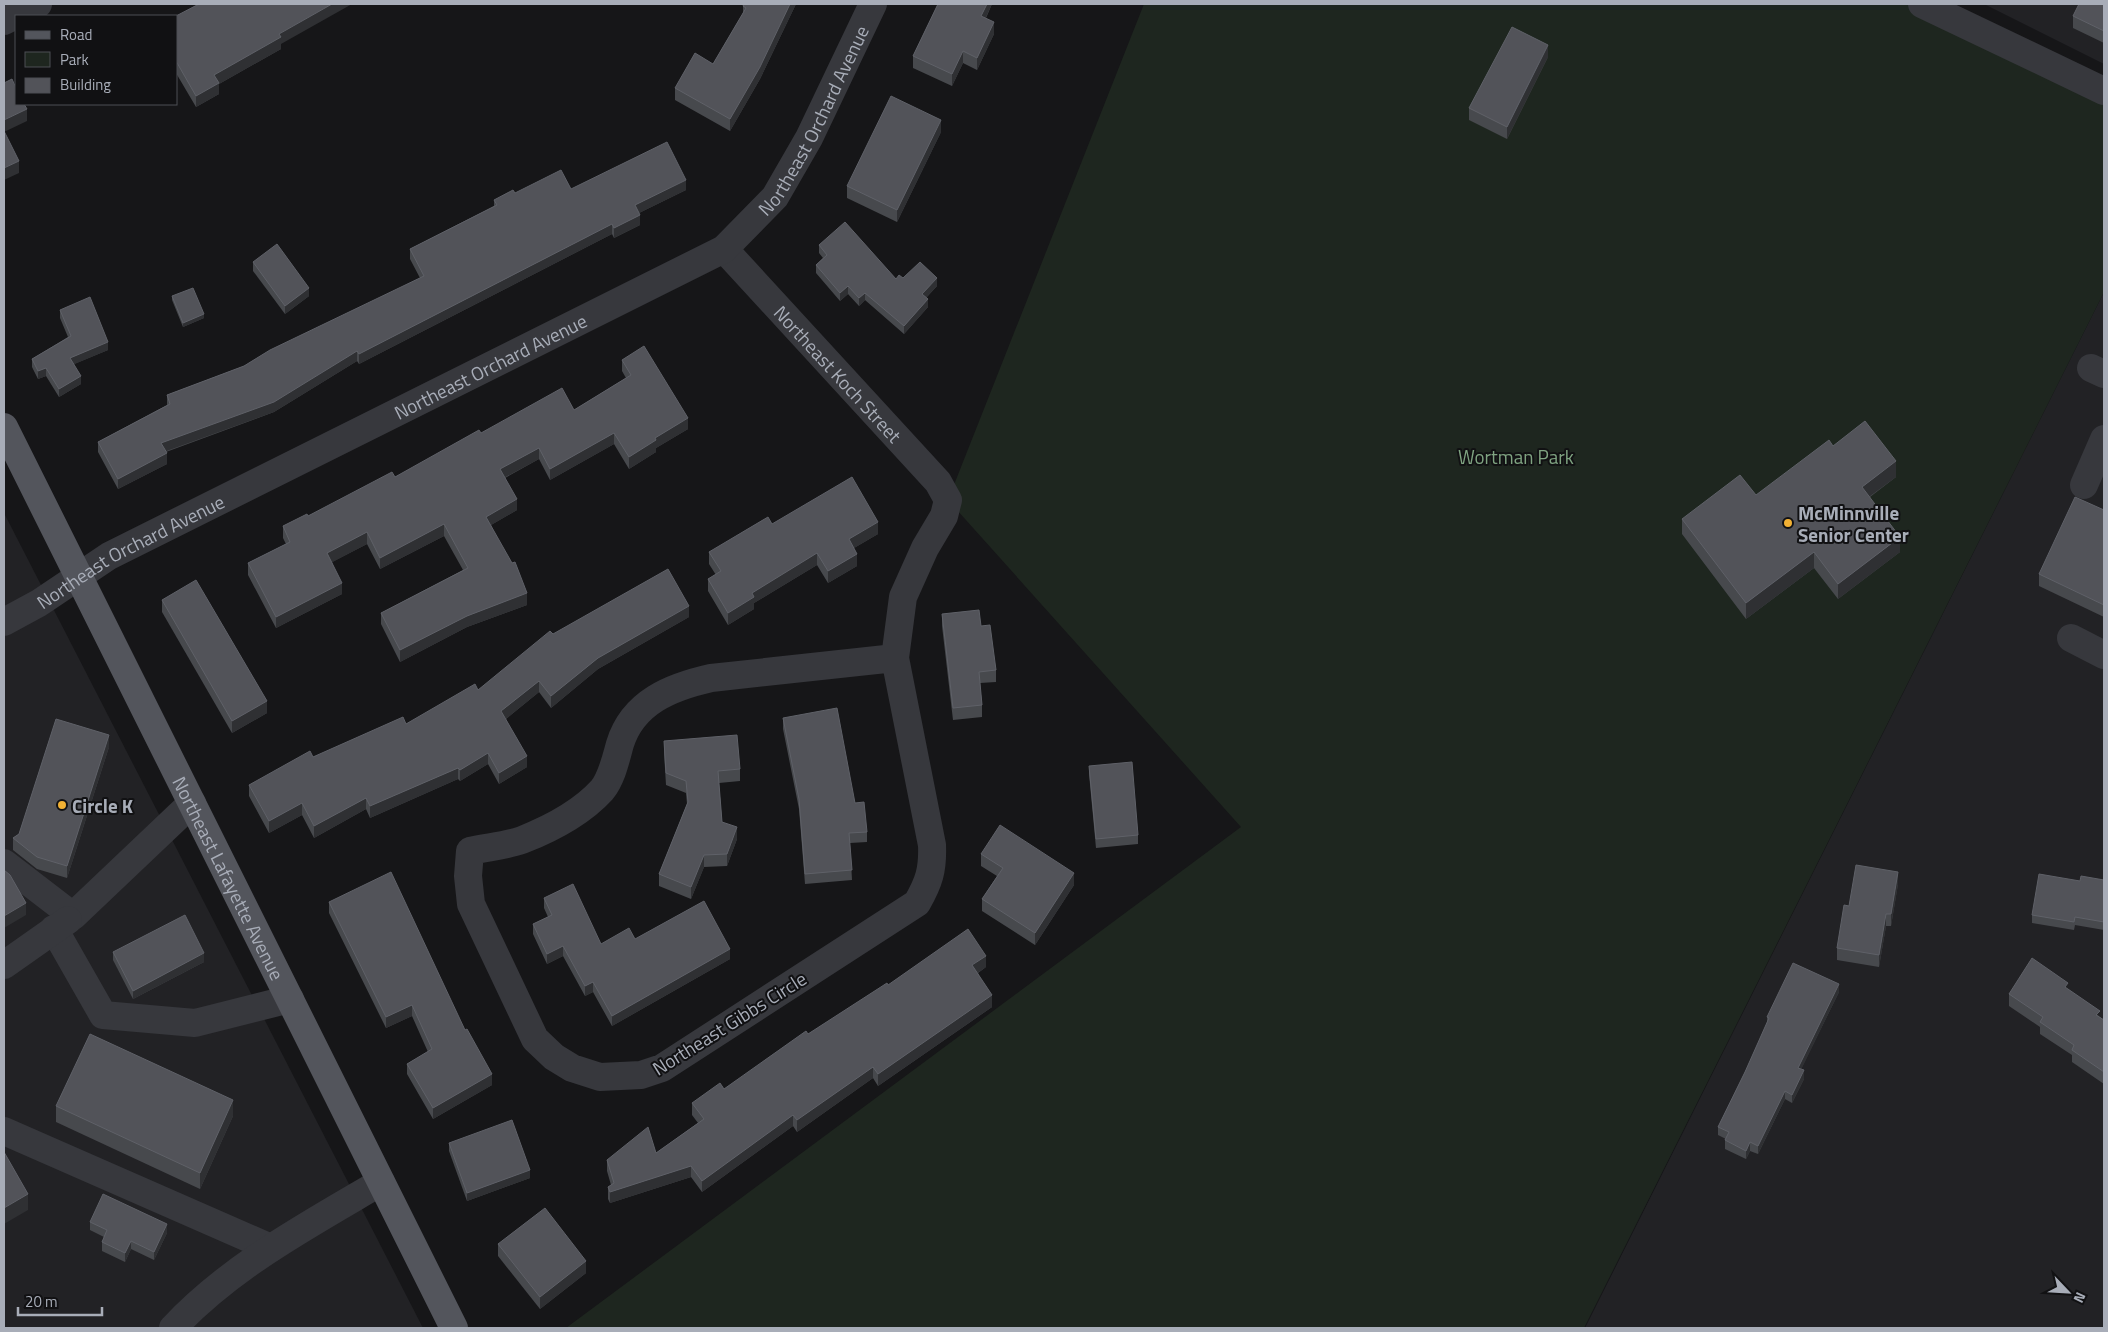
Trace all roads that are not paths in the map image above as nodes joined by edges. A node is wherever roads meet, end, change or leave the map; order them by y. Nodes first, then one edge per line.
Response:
1 (38, 4) edge
2 (873, 4) edge
3 (1922, 4) edge
4 (16, 15) edge
5 (2104, 91) edge
6 (724, 249) junction
7 (4, 427) edge
8 (2104, 439) edge
9 (2084, 486) dead end
10 (948, 500) joint
11 (79, 576) junction
12 (4, 622) edge
13 (2072, 638) dead end
14 (2104, 655) edge
15 (895, 658) junction
16 (192, 803) junction
17 (4, 863) edge
18 (64, 923) junction
19 (4, 965) edge
20 (290, 1000) junction
21 (4, 1131) edge
22 (381, 1182) junction
23 (271, 1248) junction
24 (173, 1328) edge
25 (454, 1328) edge

1 - 4 street
2 - 6 street, Northeast Orchard Avenue
3 - 5 street
6 - 10 street, Northeast Koch Street
6 - 11 street, Northeast Orchard Avenue
7 - 11 main road, Northeast Lafayette Avenue
8 - 9 street
10 - 15 street, Northeast Gibbs Circle
11 - 12 street, Northeast Orchard Avenue
11 - 16 main road, Northeast Lafayette Avenue
13 - 14 street
15 - 15 street, Northeast Gibbs Circle
16 - 18 street
16 - 20 main road, Northeast Lafayette Avenue
17 - 18 street
18 - 19 street
18 - 20 street
20 - 22 main road, Northeast Lafayette Avenue
21 - 23 street
22 - 23 street
22 - 25 main road, Northeast Lafayette Avenue
23 - 24 street

